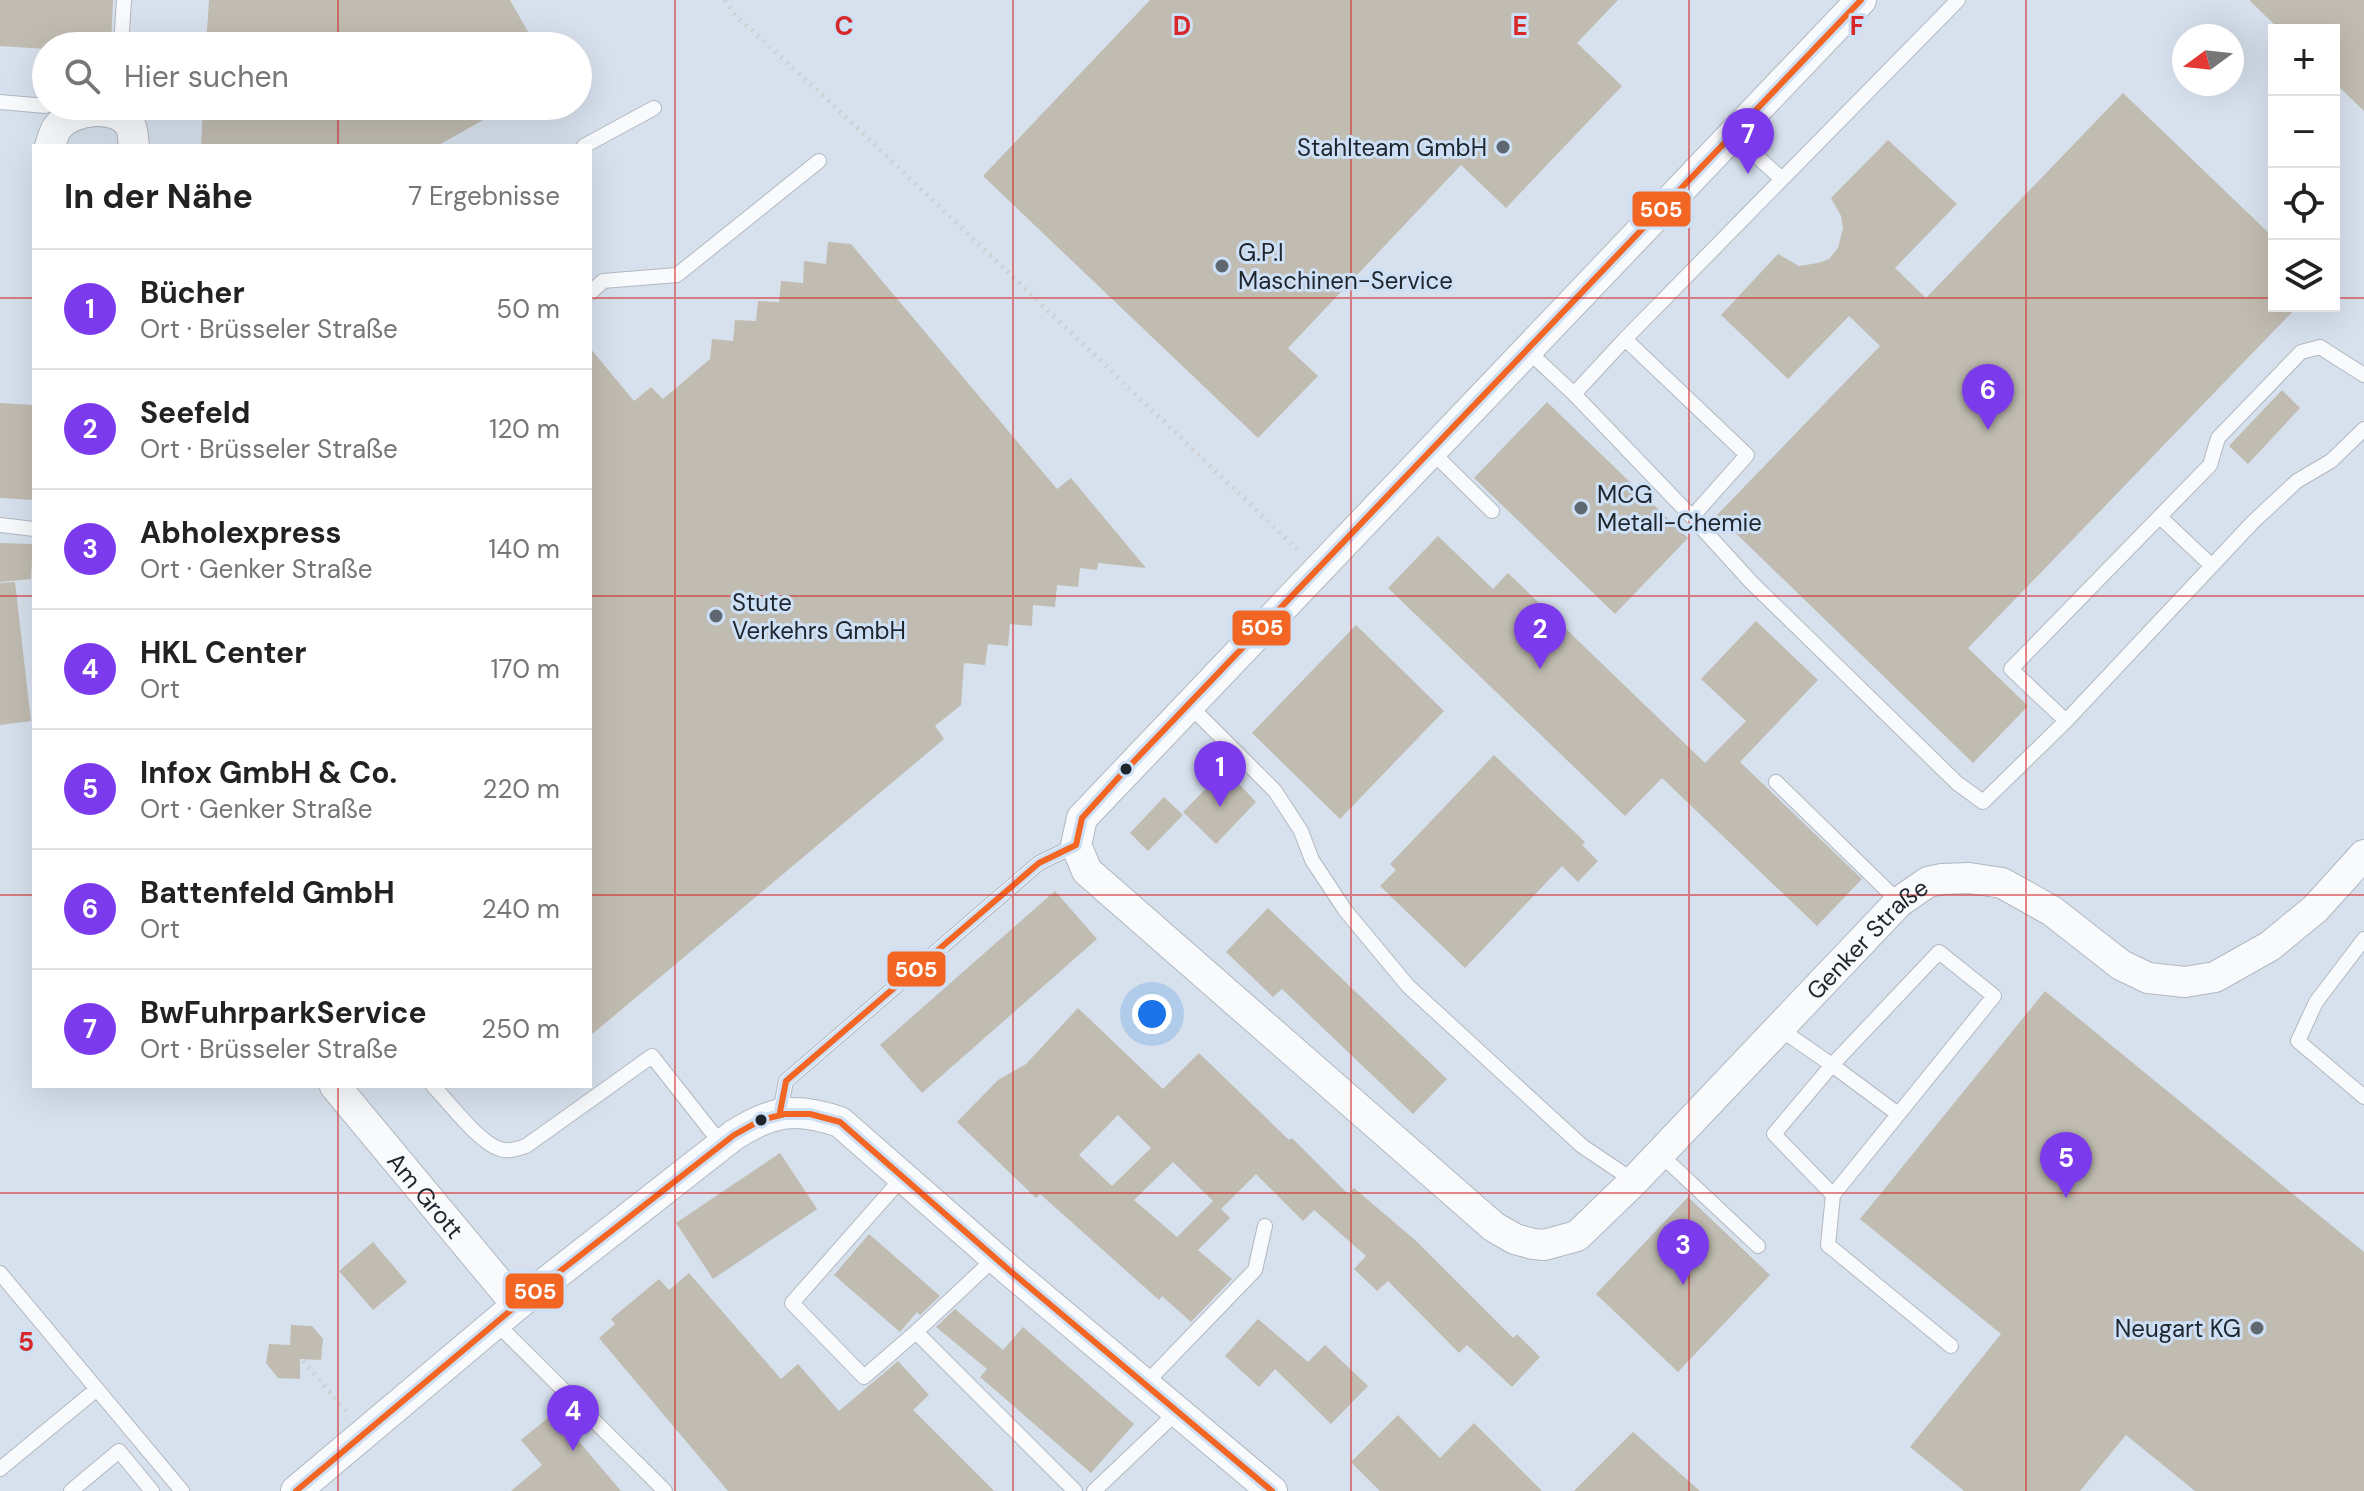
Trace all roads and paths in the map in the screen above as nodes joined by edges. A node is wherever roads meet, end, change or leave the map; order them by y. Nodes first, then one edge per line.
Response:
1 (124, 0) edge
2 (725, 0) edge
3 (1861, 0) edge
4 (1958, 0) edge
5 (122, 32) edge
6 (0, 102) edge
7 (32, 107) edge
8 (654, 108) dead end
9 (56, 120) edge
10 (125, 120) edge
11 (1733, 135) junction
12 (51, 144) edge
13 (134, 144) edge
14 (588, 144) edge
15 (819, 161) dead end
16 (1782, 179) junction
17 (592, 291) edge
18 (1625, 339) junction
19 (1527, 350) junction
20 (2364, 375) edge
21 (1574, 394) junction
22 (2364, 429) edge
23 (1431, 451) junction
24 (1492, 511) dead end
25 (1692, 517) junction
26 (2160, 517) junction
27 (0, 525) edge
28 (32, 529) edge
29 (2212, 566) junction
30 (1318, 569) junction
31 (1190, 706) junction
32 (2066, 721) junction
33 (1776, 782) dead end
34 (1076, 845) junction
35 (2363, 860) edge
36 (1899, 902) junction
37 (2364, 939) edge
38 (1780, 1029) junction
39 (1832, 1065) junction
40 (337, 1088) edge
41 (435, 1088) edge
42 (2364, 1097) edge
43 (780, 1112) junction
44 (1898, 1114) junction
45 (722, 1145) junction
46 (1660, 1154) junction
47 (903, 1177) junction
48 (1634, 1181) junction
49 (1833, 1195) junction
50 (1265, 1226) dead end
51 (1758, 1246) dead end
52 (995, 1258) junction
53 (0, 1273) edge
54 (507, 1314) junction
55 (916, 1332) junction
56 (1951, 1346) dead end
57 (303, 1361) dead end
58 (1145, 1384) junction
59 (97, 1389) junction
60 (1177, 1412) junction
61 (365, 1433) junction
62 (0, 1469) edge
63 (71, 1491) edge
64 (152, 1491) edge
65 (182, 1491) edge
66 (296, 1491) edge
67 (665, 1491) edge
68 (1075, 1491) edge
69 (1094, 1491) edge
70 (1272, 1491) edge

1 - 5 lane
2 - 30 path
3 - 11 street
4 - 16 lane
6 - 7 lane
8 - 14 lane
9 - 12 street
10 - 13 street
11 - 16 lane
11 - 19 street
15 - 17 lane
16 - 18 lane
18 - 21 lane
18 - 25 lane
19 - 21 lane
19 - 23 street
20 - 26 lane
21 - 25 lane
22 - 29 lane
23 - 24 lane
23 - 30 street
25 - 32 lane
26 - 29 lane
26 - 32 lane
27 - 28 lane
29 - 32 lane
30 - 31 street
31 - 34 street
31 - 48 lane
33 - 36 lane
34 - 43 lane
34 - 48 street, Genker Straße
35 - 36 street, Genker Straße
36 - 38 street, Genker Straße
37 - 42 lane
38 - 39 lane
38 - 46 street, Genker Straße
39 - 44 lane
39 - 44 lane
39 - 49 lane
40 - 54 street, Am Grott
41 - 45 lane
43 - 45 street
43 - 47 street
44 - 49 lane
45 - 54 street
46 - 48 street, Genker Straße
46 - 51 lane
47 - 52 street
47 - 55 lane
49 - 56 lane
50 - 58 lane
52 - 55 lane
52 - 58 street
53 - 59 lane
54 - 61 street
54 - 67 lane
55 - 68 lane
57 - 61 path
58 - 60 street
59 - 62 lane
59 - 65 lane
60 - 69 lane
60 - 70 street
61 - 66 street
63 - 64 lane

